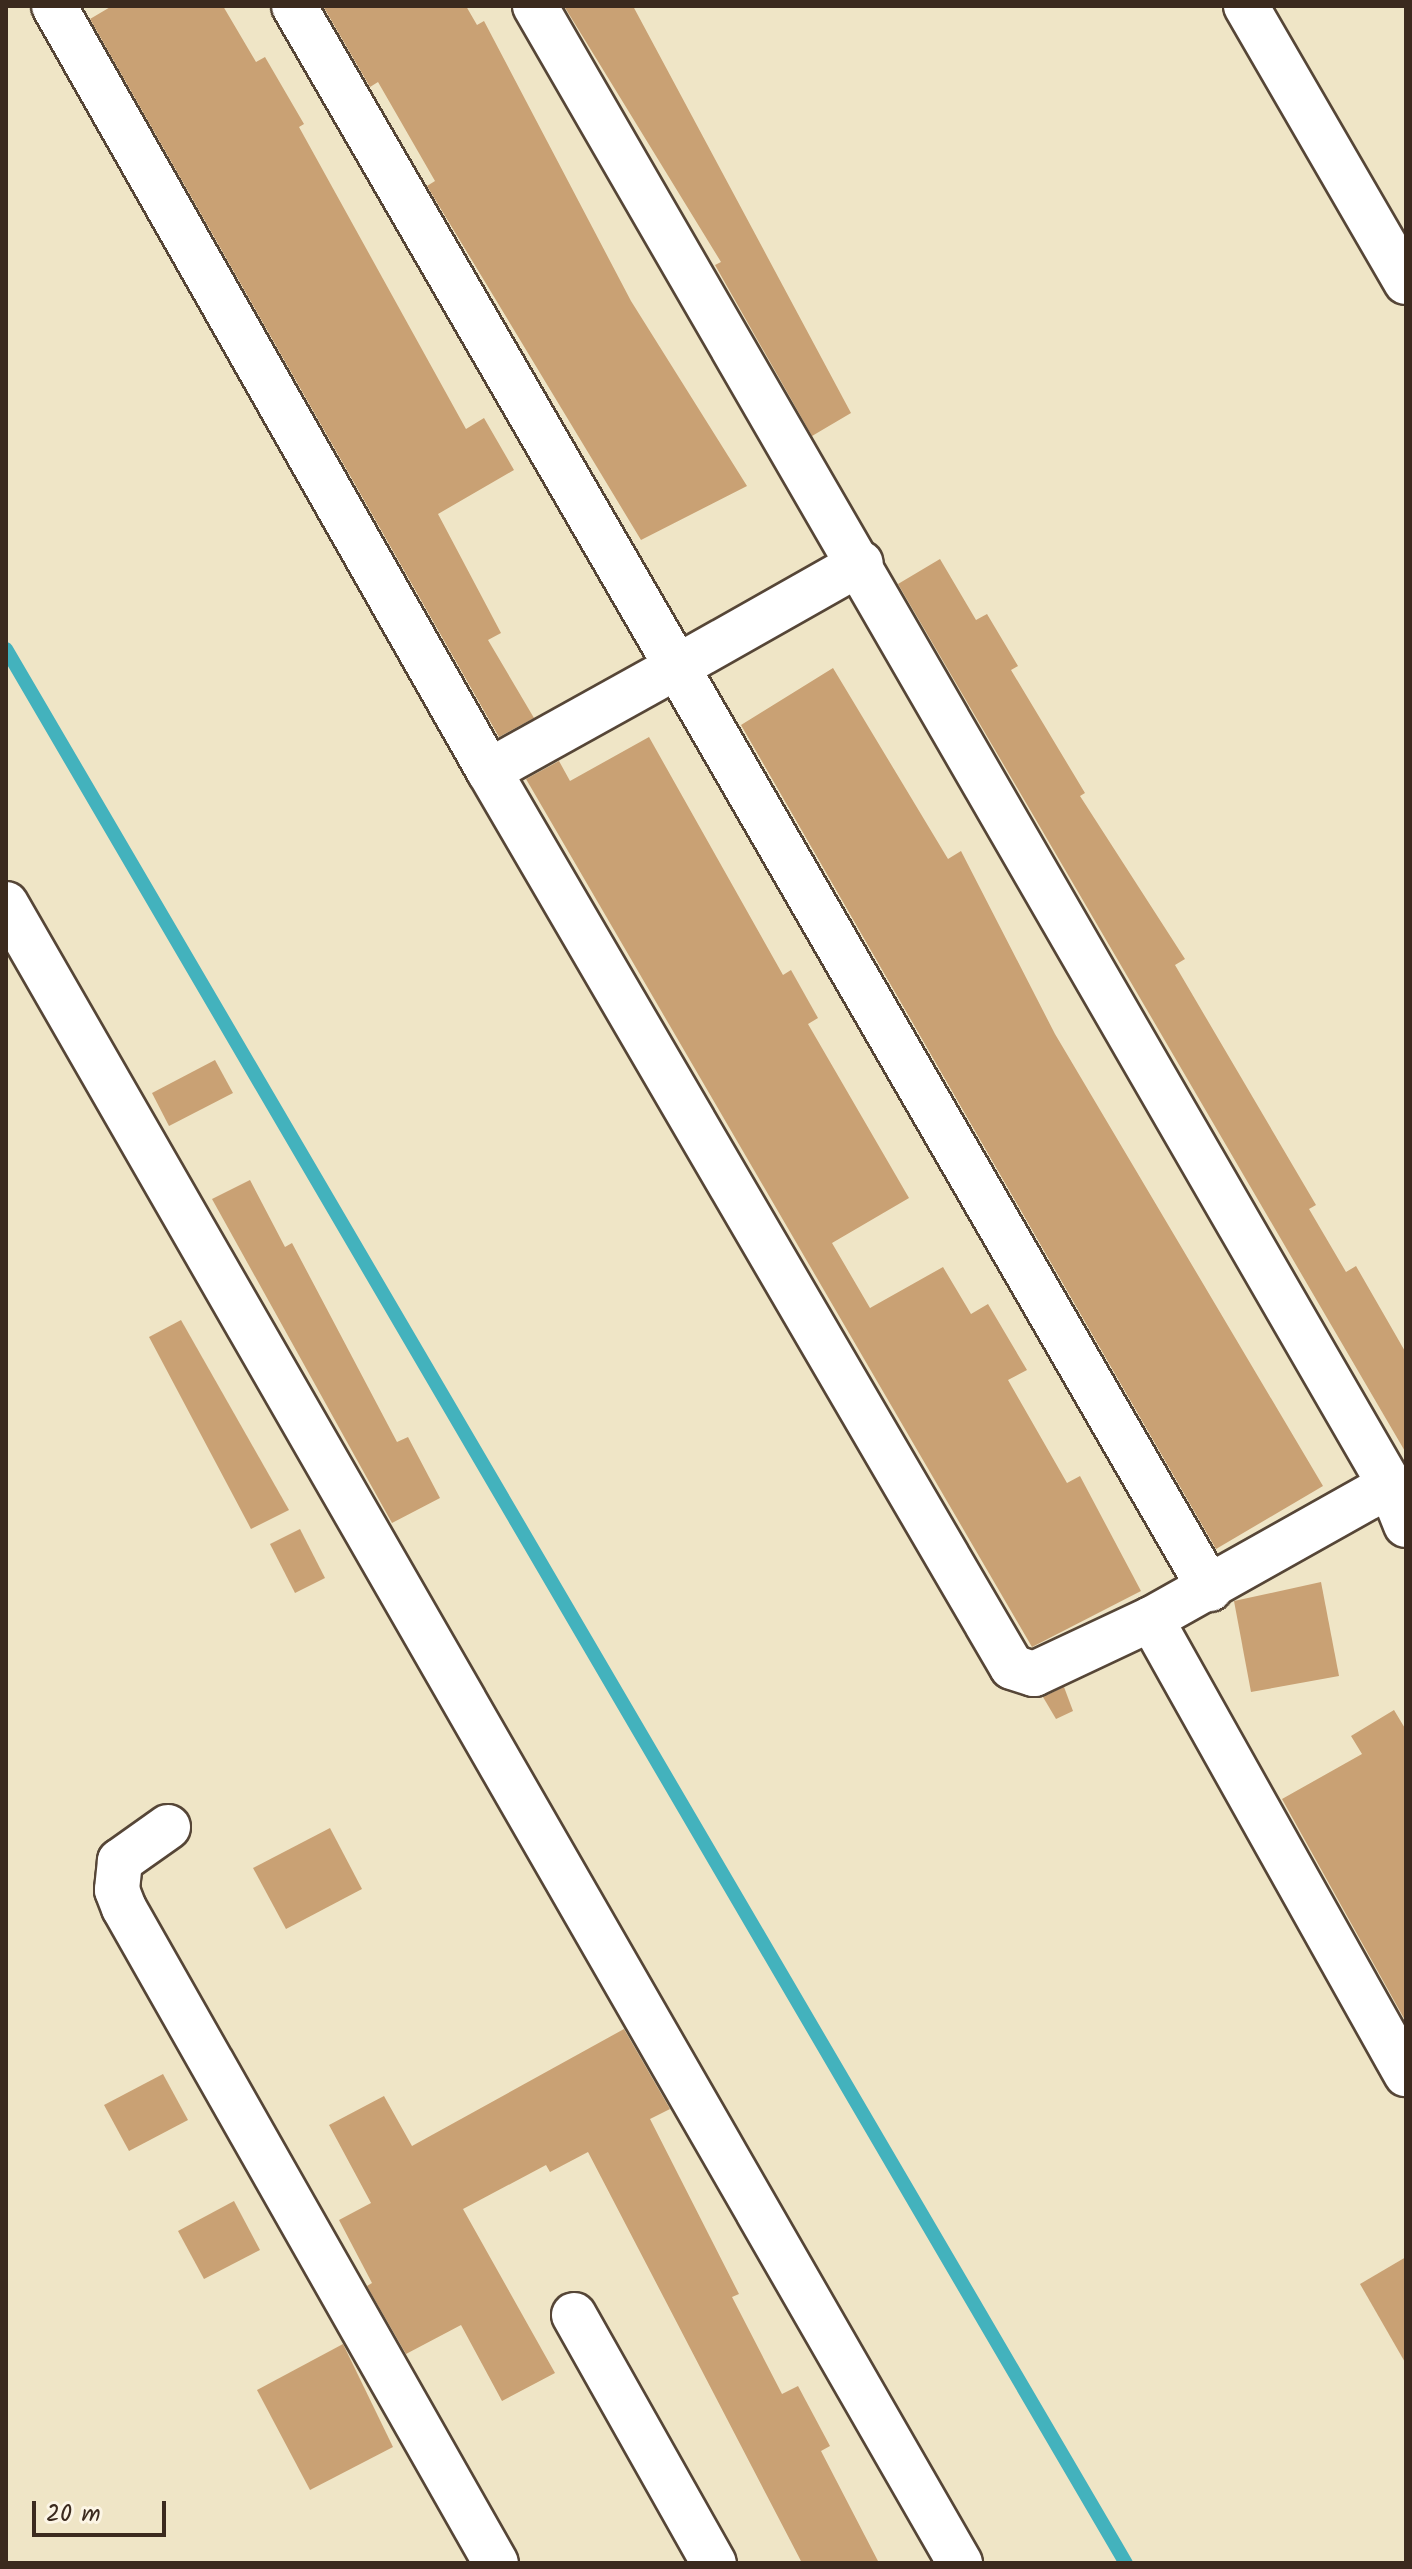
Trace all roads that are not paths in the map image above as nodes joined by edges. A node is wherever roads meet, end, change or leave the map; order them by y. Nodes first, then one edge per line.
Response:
1 (54, 6) edge
2 (294, 6) edge
3 (535, 6) edge
4 (1246, 6) edge
5 (1406, 282) edge
6 (861, 563) junction
7 (677, 667) junction
8 (489, 771) junction
9 (6, 904) edge
10 (1398, 1505) edge
11 (1210, 1589) junction
12 (1151, 1619) junction
13 (168, 1827) dead end
14 (1406, 2074) edge
15 (574, 2315) dead end
16 (496, 2563) edge
17 (714, 2563) edge
18 (960, 2563) edge

1 - 8 street
2 - 7 street
3 - 6 street
4 - 5 street
6 - 7 street
6 - 10 street
7 - 8 street
7 - 11 street
8 - 12 street
9 - 18 street
10 - 11 street
11 - 12 street
12 - 14 street
13 - 16 street
15 - 17 street

